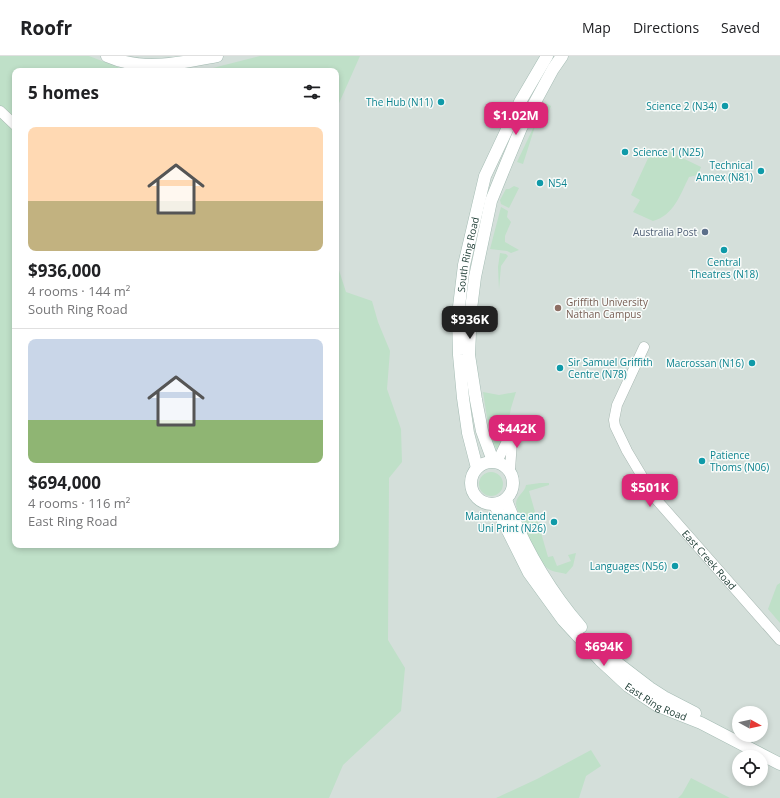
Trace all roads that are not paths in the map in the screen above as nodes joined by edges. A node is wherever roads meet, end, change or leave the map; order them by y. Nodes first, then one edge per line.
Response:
1 (107, 56) edge
2 (217, 56) edge
3 (547, 56) edge
4 (562, 56) edge
5 (0, 111) edge
6 (12, 123) edge
7 (644, 347) dead end
8 (495, 462) junction
9 (478, 468) junction
10 (510, 470) junction
11 (506, 500) junction
12 (494, 505) junction
13 (780, 640) edge
14 (780, 757) edge
15 (780, 764) edge

1 - 2 street
3 - 9 street, South Ring Road
4 - 8 street, South Ring Road
5 - 6 street
7 - 13 street, East Creek Road
8 - 9 street
8 - 10 street
8 - 10 street
9 - 12 street
10 - 11 street
11 - 12 street
11 - 14 street, East Ring Road
12 - 15 street, East Ring Road

